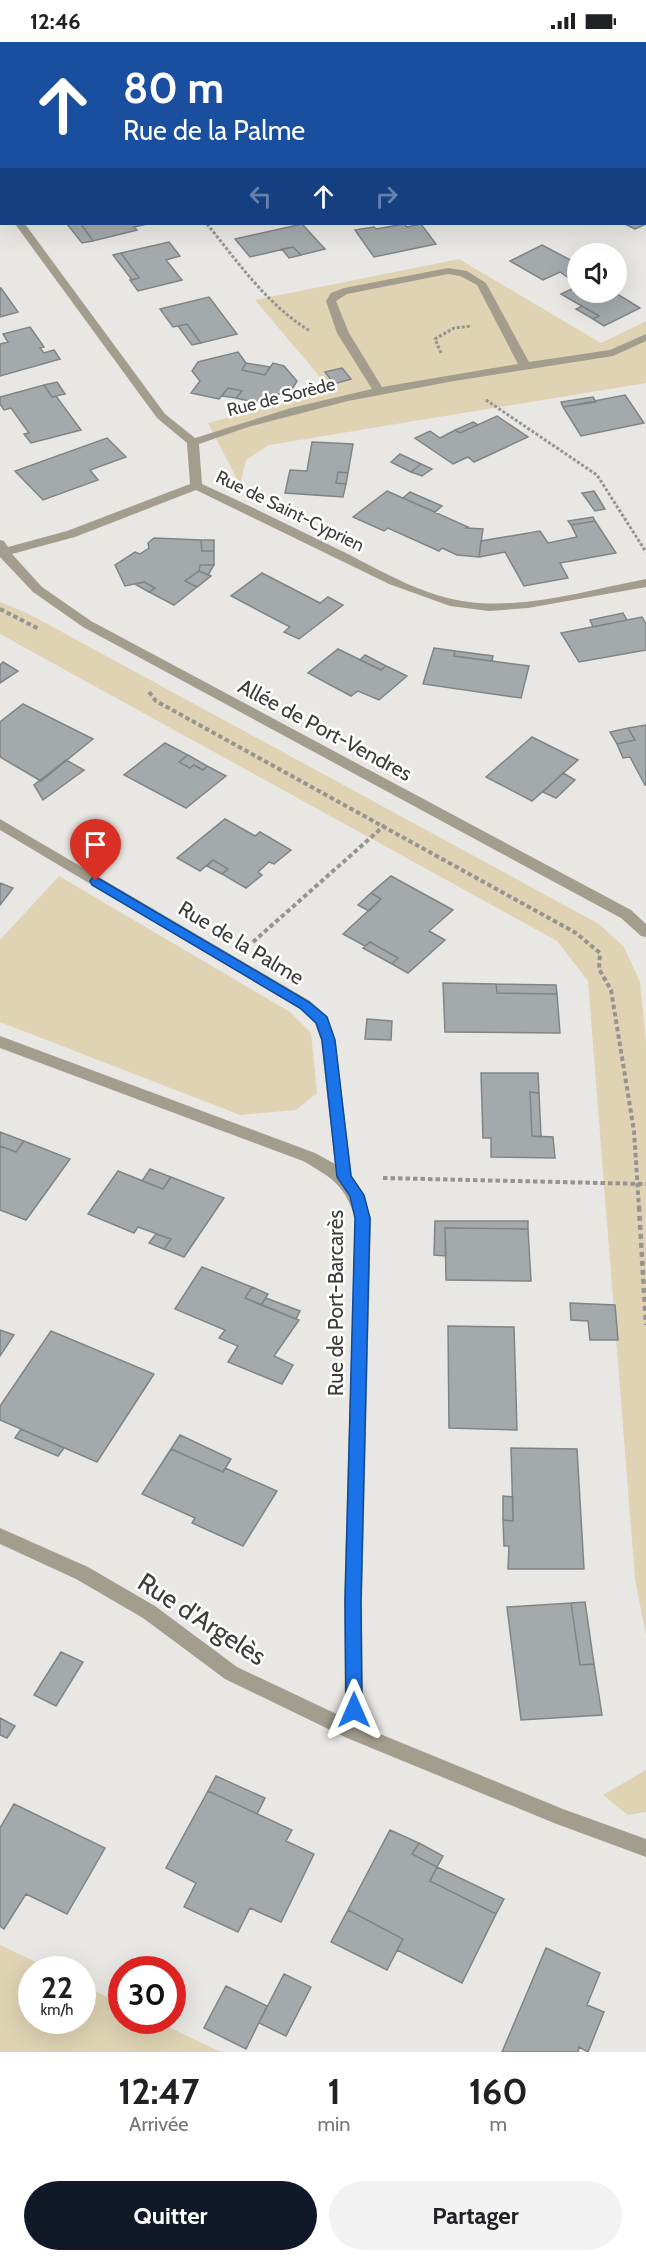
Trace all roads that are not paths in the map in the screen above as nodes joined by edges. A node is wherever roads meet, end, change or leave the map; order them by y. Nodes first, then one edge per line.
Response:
1 (21, 225) edge
2 (646, 337) edge
3 (525, 366) junction
4 (379, 391) junction
5 (193, 442) junction
6 (196, 486) junction
7 (2, 550) edge
8 (646, 583) edge
9 (0, 824) edge
10 (646, 932) edge
11 (0, 1042) edge
12 (344, 1177) junction
13 (0, 1536) edge
14 (354, 1732) junction
15 (646, 1848) edge

1 - 5 street
2 - 3 street, Rue de Sorède
3 - 4 street, Rue de Sorède
3 - 4 street, Rue de Sorède
4 - 5 street, Rue de Sorède
5 - 6 street, Rue de Saint-Cyprien
6 - 7 street
6 - 8 street, Rue de Saint-Cyprien
7 - 10 street, Allée de Port-Vendres
9 - 12 street, Rue de la Palme
11 - 12 street, Rue de Port-Barcarès
12 - 14 street, Rue de Port-Barcarès
13 - 14 street, Rue d'Argelès
14 - 15 street, Rue d'Argelès

